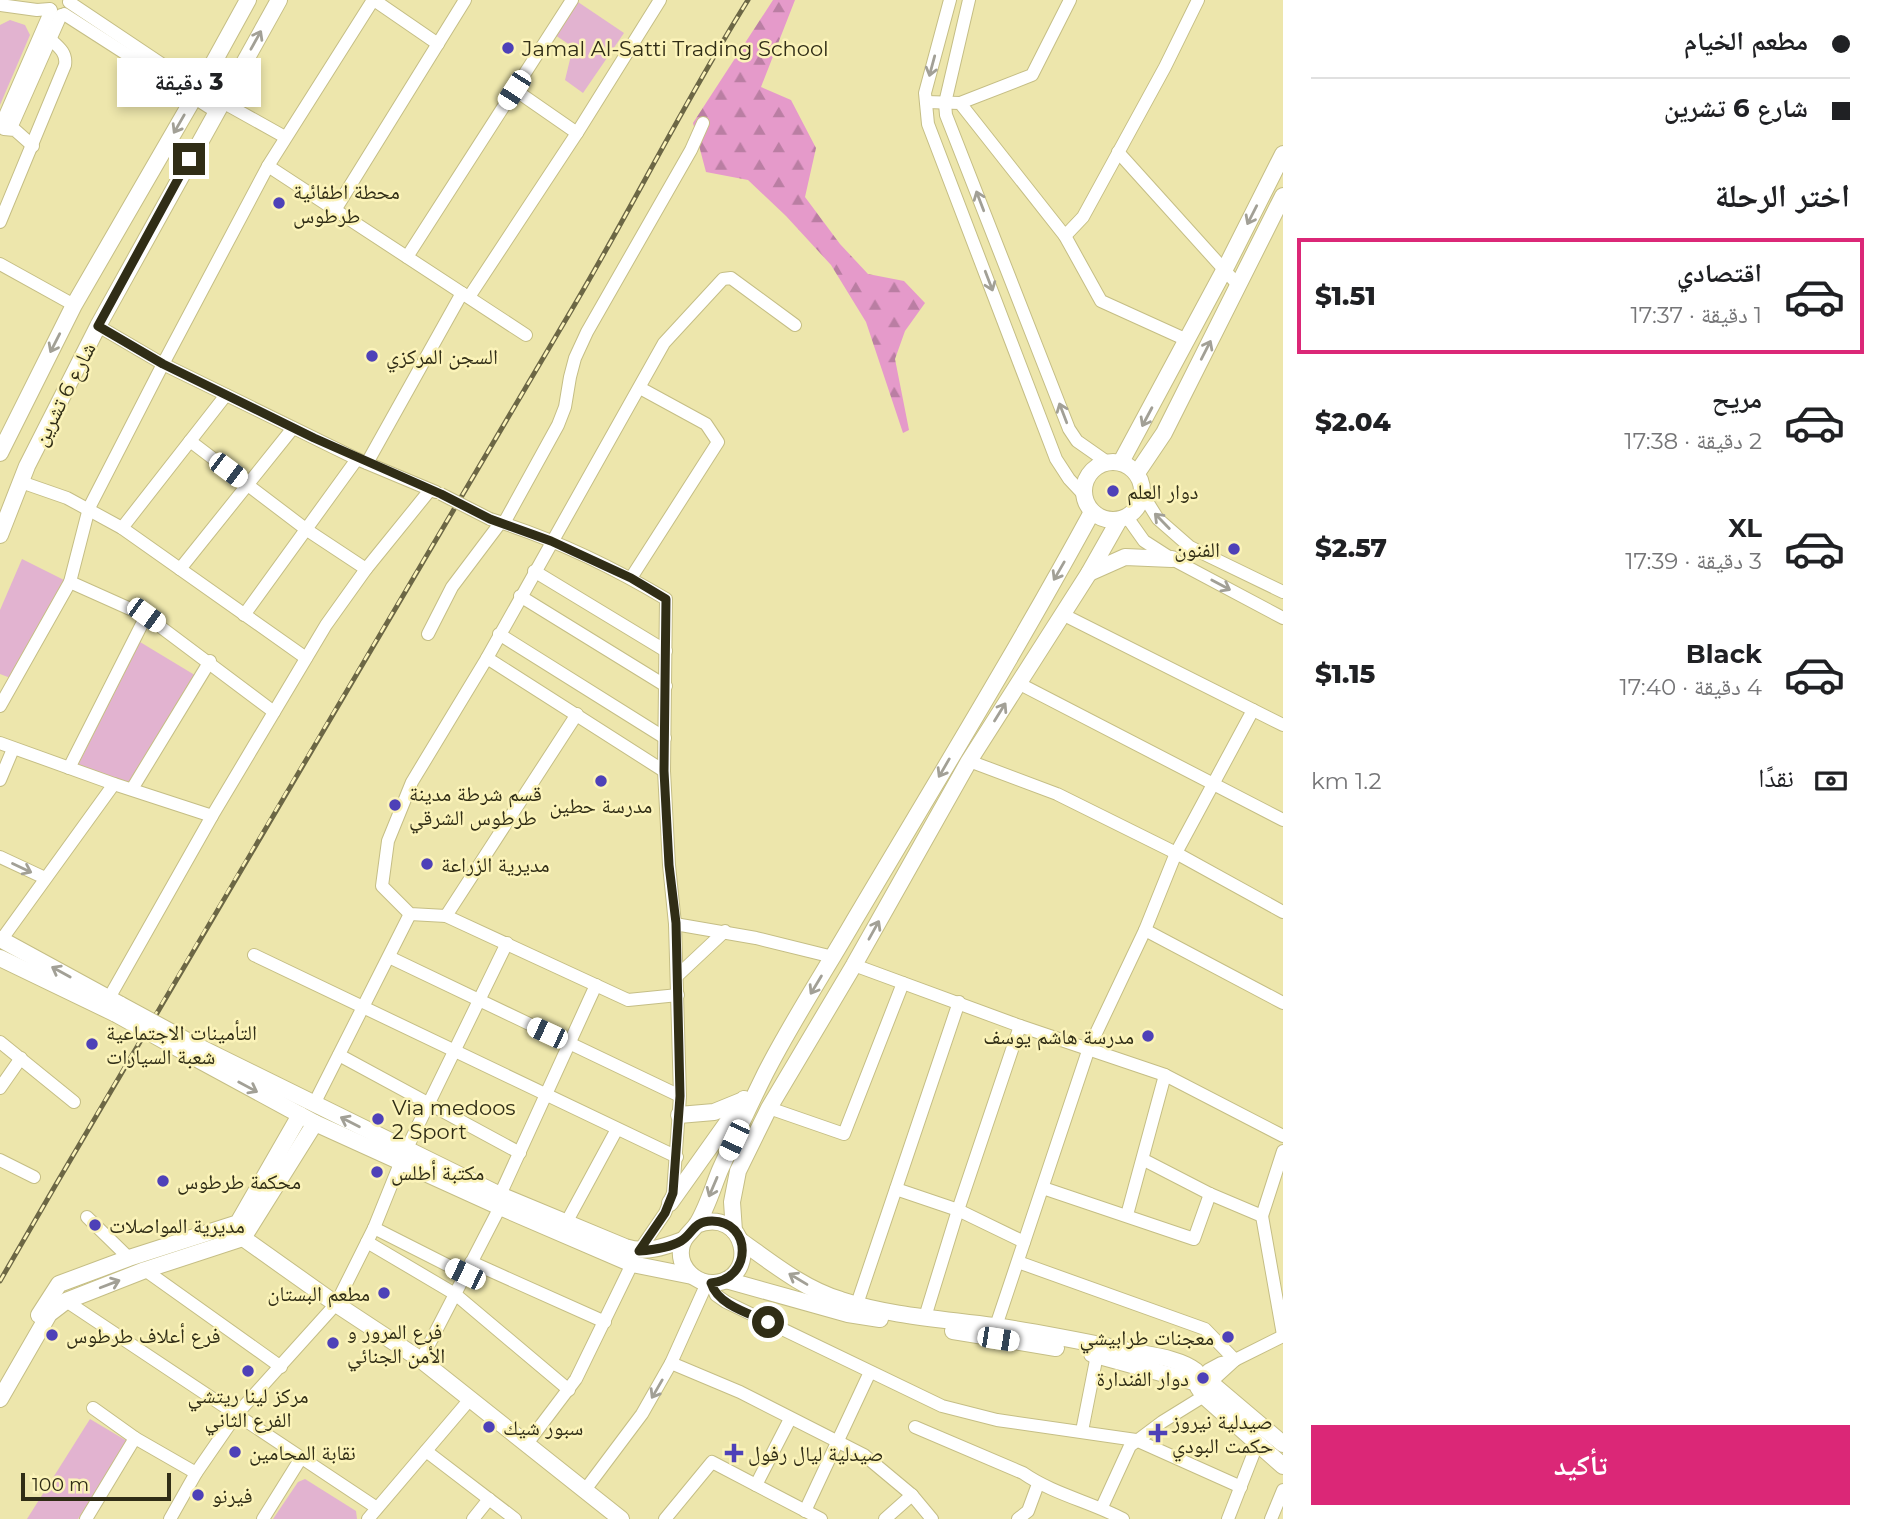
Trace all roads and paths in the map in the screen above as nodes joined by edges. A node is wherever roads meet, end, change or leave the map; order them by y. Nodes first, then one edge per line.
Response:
1 (248, 0) edge
2 (279, 0) edge
3 (374, 0) edge
4 (465, 0) edge
5 (572, 0) edge
6 (950, 0) edge
7 (969, 0) edge
8 (1070, 0) edge
9 (1198, 0) edge
10 (69, 1) edge
11 (654, 3) edge
12 (0, 5) edge
13 (55, 10) edge
14 (50, 39) junction
15 (438, 44) junction
16 (514, 90) junction
17 (197, 93) junction
18 (926, 102) junction
19 (945, 103) junction
20 (960, 103) junction
21 (218, 106) junction
22 (703, 122) dead end
23 (4, 129) edge
24 (578, 133) junction
25 (285, 137) junction
26 (33, 146) junction
27 (1118, 152) junction
28 (1283, 154) edge
29 (268, 166) junction
30 (1283, 196) edge
31 (335, 210) junction
32 (0, 222) edge
33 (1065, 236) junction
34 (407, 257) junction
35 (0, 264) edge
36 (1224, 270) junction
37 (1238, 285) junction
38 (465, 295) junction
39 (74, 305) junction
40 (795, 325) dead end
41 (98, 326) junction
42 (526, 335) dead end
43 (1187, 340) junction
44 (163, 364) junction
45 (640, 388) junction
46 (226, 395) junction
47 (293, 428) junction
48 (190, 442) junction
49 (0, 453) edge
50 (362, 461) junction
51 (1114, 462) junction
52 (1137, 473) junction
53 (21, 482) junction
54 (247, 485) junction
55 (435, 492) junction
56 (1083, 494) junction
57 (1143, 495) junction
58 (89, 508) junction
59 (1092, 512) junction
60 (1123, 519) junction
61 (499, 522) junction
62 (122, 528) junction
63 (307, 530) junction
64 (0, 535) edge
65 (551, 541) junction
66 (1172, 559) junction
67 (180, 569) junction
68 (366, 569) junction
69 (534, 571) junction
70 (1089, 573) junction
71 (631, 578) junction
72 (69, 582) junction
73 (1283, 592) edge
74 (520, 597) junction
75 (1062, 614) junction
76 (146, 615) junction
77 (244, 615) junction
78 (1283, 618) edge
79 (428, 634) dead end
80 (499, 635) junction
81 (666, 652) junction
82 (306, 658) junction
83 (487, 658) junction
84 (210, 661) junction
85 (1018, 683) junction
86 (666, 686) junction
87 (0, 706) edge
88 (1253, 710) junction
89 (274, 712) junction
90 (578, 714) junction
91 (1283, 725) edge
92 (665, 738) junction
93 (0, 743) edge
94 (13, 749) junction
95 (969, 761) junction
96 (69, 768) junction
97 (664, 771) junction
98 (0, 780) edge
99 (114, 784) junction
100 (1213, 784) junction
101 (132, 789) junction
102 (212, 816) junction
103 (1283, 820) edge
104 (1176, 853) junction
105 (0, 857) edge
106 (45, 878) junction
107 (1283, 912) edge
108 (410, 914) junction
109 (446, 916) junction
110 (676, 923) junction
111 (1145, 930) junction
112 (725, 931) junction
113 (1, 939) edge
114 (507, 943) junction
115 (254, 956) dead end
116 (389, 957) junction
117 (833, 957) junction
118 (0, 958) edge
119 (854, 965) junction
120 (677, 976) junction
121 (903, 983) junction
122 (596, 985) junction
123 (678, 995) junction
124 (479, 1000) junction
125 (959, 1002) junction
126 (1283, 1003) edge
127 (115, 1006) junction
128 (364, 1006) junction
129 (1020, 1026) junction
130 (0, 1042) edge
131 (570, 1044) junction
132 (1089, 1048) junction
133 (190, 1049) junction
134 (455, 1050) junction
135 (777, 1051) junction
136 (339, 1055) junction
137 (21, 1058) junction
138 (797, 1061) junction
139 (1165, 1075) junction
140 (0, 1088) edge
141 (751, 1094) junction
142 (547, 1095) junction
143 (680, 1096) junction
144 (74, 1102) dead end
145 (314, 1104) junction
146 (429, 1104) junction
147 (769, 1108) junction
148 (300, 1115) junction
149 (678, 1115) junction
150 (315, 1124) junction
151 (617, 1129) junction
152 (1283, 1136) edge
153 (1283, 1151) edge
154 (520, 1153) junction
155 (403, 1156) junction
156 (677, 1157) junction
157 (1144, 1160) junction
158 (1, 1165) edge
159 (1280, 1172) edge
160 (34, 1178) dead end
161 (1043, 1188) junction
162 (896, 1189) junction
163 (1210, 1194) junction
164 (500, 1201) junction
165 (670, 1203) junction
166 (958, 1210) junction
167 (1127, 1216) junction
168 (1262, 1216) junction
169 (87, 1217) dead end
170 (566, 1223) junction
171 (696, 1225) junction
172 (374, 1228) junction
173 (241, 1231) junction
174 (737, 1236) junction
175 (683, 1240) junction
176 (367, 1242) junction
177 (1024, 1242) junction
178 (635, 1257) junction
179 (130, 1258) junction
180 (1018, 1262) junction
181 (468, 1268) junction
182 (145, 1270) junction
183 (1278, 1274) edge
184 (709, 1280) junction
185 (59, 1284) junction
186 (454, 1294) junction
187 (66, 1301) junction
188 (336, 1304) junction
189 (857, 1304) junction
190 (925, 1317) junction
191 (605, 1322) junction
192 (996, 1326) junction
193 (1283, 1335) edge
194 (1097, 1355) junction
195 (421, 1360) junction
196 (1235, 1360) junction
197 (671, 1363) junction
198 (281, 1367) junction
199 (870, 1372) junction
200 (0, 1376) edge
201 (1203, 1381) junction
202 (569, 1390) junction
203 (471, 1398) junction
204 (0, 1399) edge
205 (93, 1408) dead end
206 (236, 1415) junction
207 (790, 1419) junction
208 (915, 1427) dead end
209 (1082, 1431) junction
210 (135, 1438) junction
211 (1136, 1440) junction
212 (837, 1441) junction
213 (1258, 1442) junction
214 (1283, 1444) edge
215 (526, 1445) junction
216 (426, 1451) junction
217 (301, 1458) junction
218 (1283, 1466) edge
219 (196, 1473) junction
220 (1038, 1484) junction
221 (756, 1485) junction
222 (1241, 1487) junction
223 (585, 1490) junction
224 (1283, 1490) edge
225 (912, 1495) junction
226 (489, 1499) junction
227 (1102, 1507) junction
228 (377, 1508) junction
229 (805, 1511) junction
230 (86, 1519) edge
231 (170, 1519) edge
232 (263, 1519) edge
233 (368, 1519) edge
234 (473, 1519) edge
235 (515, 1519) edge
236 (621, 1519) edge
237 (665, 1519) edge
238 (821, 1519) edge
239 (884, 1519) edge
240 (932, 1519) edge
241 (1018, 1519) edge
242 (1123, 1519) edge
243 (1228, 1519) edge
244 (1271, 1519) edge

1 - 17 main road, شارع 6 تشرين
21 -> 2 main road, شارع 6 تشرين
3 - 15 street
3 - 25 street
4 - 15 street
5 - 16 street
6 -> 18 street
7 - 19 street
8 - 20 street
9 - 27 street
10 - 13 street
10 - 17 street
11 - 24 street
12 - 13 street
13 - 14 street
13 - 17 street
13 - 23 street
14 - 23 street
14 - 26 street
15 - 31 street
16 - 24 street
16 - 34 street
17 - 21 street
17 -> 39 main road, شارع 6 تشرين
18 - 19 street
18 -> 56 street
19 - 20 street
51 -> 19 street
20 - 33 street
21 - 25 street
21 - 41 main road, شارع 6 تشرين
22 - 61 street
23 - 26 street
24 - 38 street
25 - 29 street
26 - 32 street
27 - 33 street
27 - 36 street
28 -> 36 main road
29 - 31 street
29 - 44 street
30 - 37 main road
31 - 34 street
33 - 43 street
34 - 38 street
35 - 39 street
36 - 37 street
36 - 43 main road
52 -> 37 main road
38 - 42 street
38 - 50 street
39 -> 49 main road, شارع 6 تشرين
40 - 45 street
41 - 44 street
41 - 53 main road, شارع 6 تشرين
43 -> 51 main road
44 - 46 street
44 - 58 street
45 - 65 street
45 - 71 street
46 - 47 street
46 - 48 street
47 - 50 street
47 - 54 street
48 - 54 street
48 - 62 street
50 - 55 street
50 - 63 street
51 - 52 main road
51 - 56 main road
52 - 57 main road
53 - 58 street
53 - 64 main road, شارع 6 تشرين
54 - 63 street
54 - 67 street
55 - 61 street, bridge
55 - 68 street
56 - 59 main road
57 - 60 main road
73 -> 57 street
58 - 62 street
58 - 72 street
59 - 60 main road
59 -> 117 main road
60 - 66 street
60 - 70 main road
61 - 65 street
61 - 79 street
62 - 67 street
63 - 68 street
63 - 77 street
65 - 69 street
65 - 71 street
66 - 70 main road
66 -> 78 street
67 - 77 street
68 - 82 street
69 - 74 street
69 - 81 street
70 - 75 main road
71 - 81 street
72 - 76 street
72 - 87 street
74 - 80 street
74 - 86 street
75 - 85 main road
75 - 88 street
76 - 84 street
76 - 96 street
77 - 82 street
80 - 83 street
80 - 92 street
81 - 86 street
82 - 89 street
83 - 90 street
83 - 108 street
84 - 89 street
84 - 101 street
95 -> 85 main road
85 - 100 street
86 - 92 street
88 - 91 street
88 - 100 street
89 - 102 street
90 - 97 street
90 - 109 street
92 - 97 street
93 - 94 street
94 - 96 street
94 - 98 street
95 - 104 street
119 -> 95 main road
96 - 99 street
97 - 110 street
99 - 101 street
99 - 106 street
100 - 103 street
100 - 104 street
101 - 102 street
102 - 127 street
104 - 107 street
104 - 111 street
105 -> 106 street
106 - 113 street
108 - 109 street
108 - 116 street
109 - 114 street
110 - 112 street
110 - 120 street
111 - 126 street
111 - 132 street
112 - 117 street
112 - 120 street
127 -> 113 main road
114 - 122 street
114 - 124 street
115 - 128 street
116 - 124 street
116 - 128 street
117 -> 135 main road
118 - 127 main road
119 - 121 street
119 - 138 main road
120 - 123 street
121 - 125 street
121 - 147 street
122 - 123 street
122 - 131 street
123 - 143 street
124 - 131 street
124 - 134 street
125 - 129 street
125 - 162 street
127 - 133 main road, bridge
128 - 134 street
128 - 136 street
129 - 132 street
129 - 166 street
130 - 137 street
131 - 142 street
131 - 143 street
132 - 139 street
132 - 161 street
133 - 145 main road
133 -> 148 main road
134 - 142 street
134 - 146 street
135 - 138 main road
135 - 141 main road
136 - 145 street
136 - 146 street
137 - 140 street
137 - 144 street
138 - 147 main road
139 - 152 street
139 - 157 street
141 - 149 main road
141 - 165 main road
141 -> 171 main road
142 - 151 street
142 - 154 street
143 - 149 street
155 -> 145 main road
146 - 154 street
146 - 155 street
147 - 174 main road
148 - 150 main road
148 - 173 main road
149 - 156 street
150 - 155 main road
150 - 173 main road
151 - 156 street
151 - 170 street
153 - 159 street
154 - 164 street
155 - 164 main road
155 - 172 street
156 - 165 street
157 - 163 street
157 - 167 street
158 - 160 street
159 - 168 street
161 - 167 street
161 - 177 street
162 - 166 street
162 - 189 street
163 - 167 street
163 - 168 street
164 - 170 main road
164 - 178 main road
164 - 181 street
165 - 178 street
166 - 177 street
166 - 190 street
168 - 183 street
169 - 179 street
170 - 178 main road
171 - 174 main road
171 - 175 main road
172 - 176 street
172 - 181 street
173 - 179 main road
173 - 182 main road
173 - 188 main road
174 - 184 main road
189 -> 174 main road
175 - 178 main road
175 - 184 main road
176 - 186 street
176 - 188 street
177 - 180 street
178 - 184 main road
178 - 191 street
179 - 185 main road
180 - 192 street
180 - 196 street
181 - 186 street
181 - 191 street
187 -> 182 main road
182 - 198 street
183 - 193 street
184 - 194 main road
184 - 197 street
184 - 199 street
185 - 187 main road
185 - 200 main road
186 - 195 street
186 - 202 street
187 - 204 main road
187 - 206 street
188 - 195 main road
188 - 198 street
189 - 190 main road
190 - 192 main road
191 - 202 street
192 - 201 main road
193 - 196 street
194 - 201 main road
194 - 209 street
195 - 203 main road
196 - 201 street
197 - 207 street
197 -> 223 street
198 - 206 street
199 - 209 street
199 - 212 street
201 - 211 street
201 - 213 main road
201 - 214 main road
202 - 215 street
203 - 215 main road
203 - 216 street
205 - 210 street
206 - 217 street
206 - 219 street
207 - 212 street
207 - 221 street
208 - 220 street
209 - 211 street
210 - 219 street
210 - 230 street
211 - 222 street
211 - 227 street
212 - 225 street
212 - 229 street
213 - 218 main road
213 - 222 street
215 - 223 main road
216 - 226 street
216 - 228 street
217 - 228 street
217 - 232 street
219 - 231 street
220 - 227 street
220 - 241 street
221 - 229 street
221 - 237 street
222 - 243 street
223 - 236 main road
224 - 244 street
225 - 239 street
225 - 240 street
226 - 234 street
226 - 235 street
227 - 242 street
228 - 233 street
229 - 238 street

